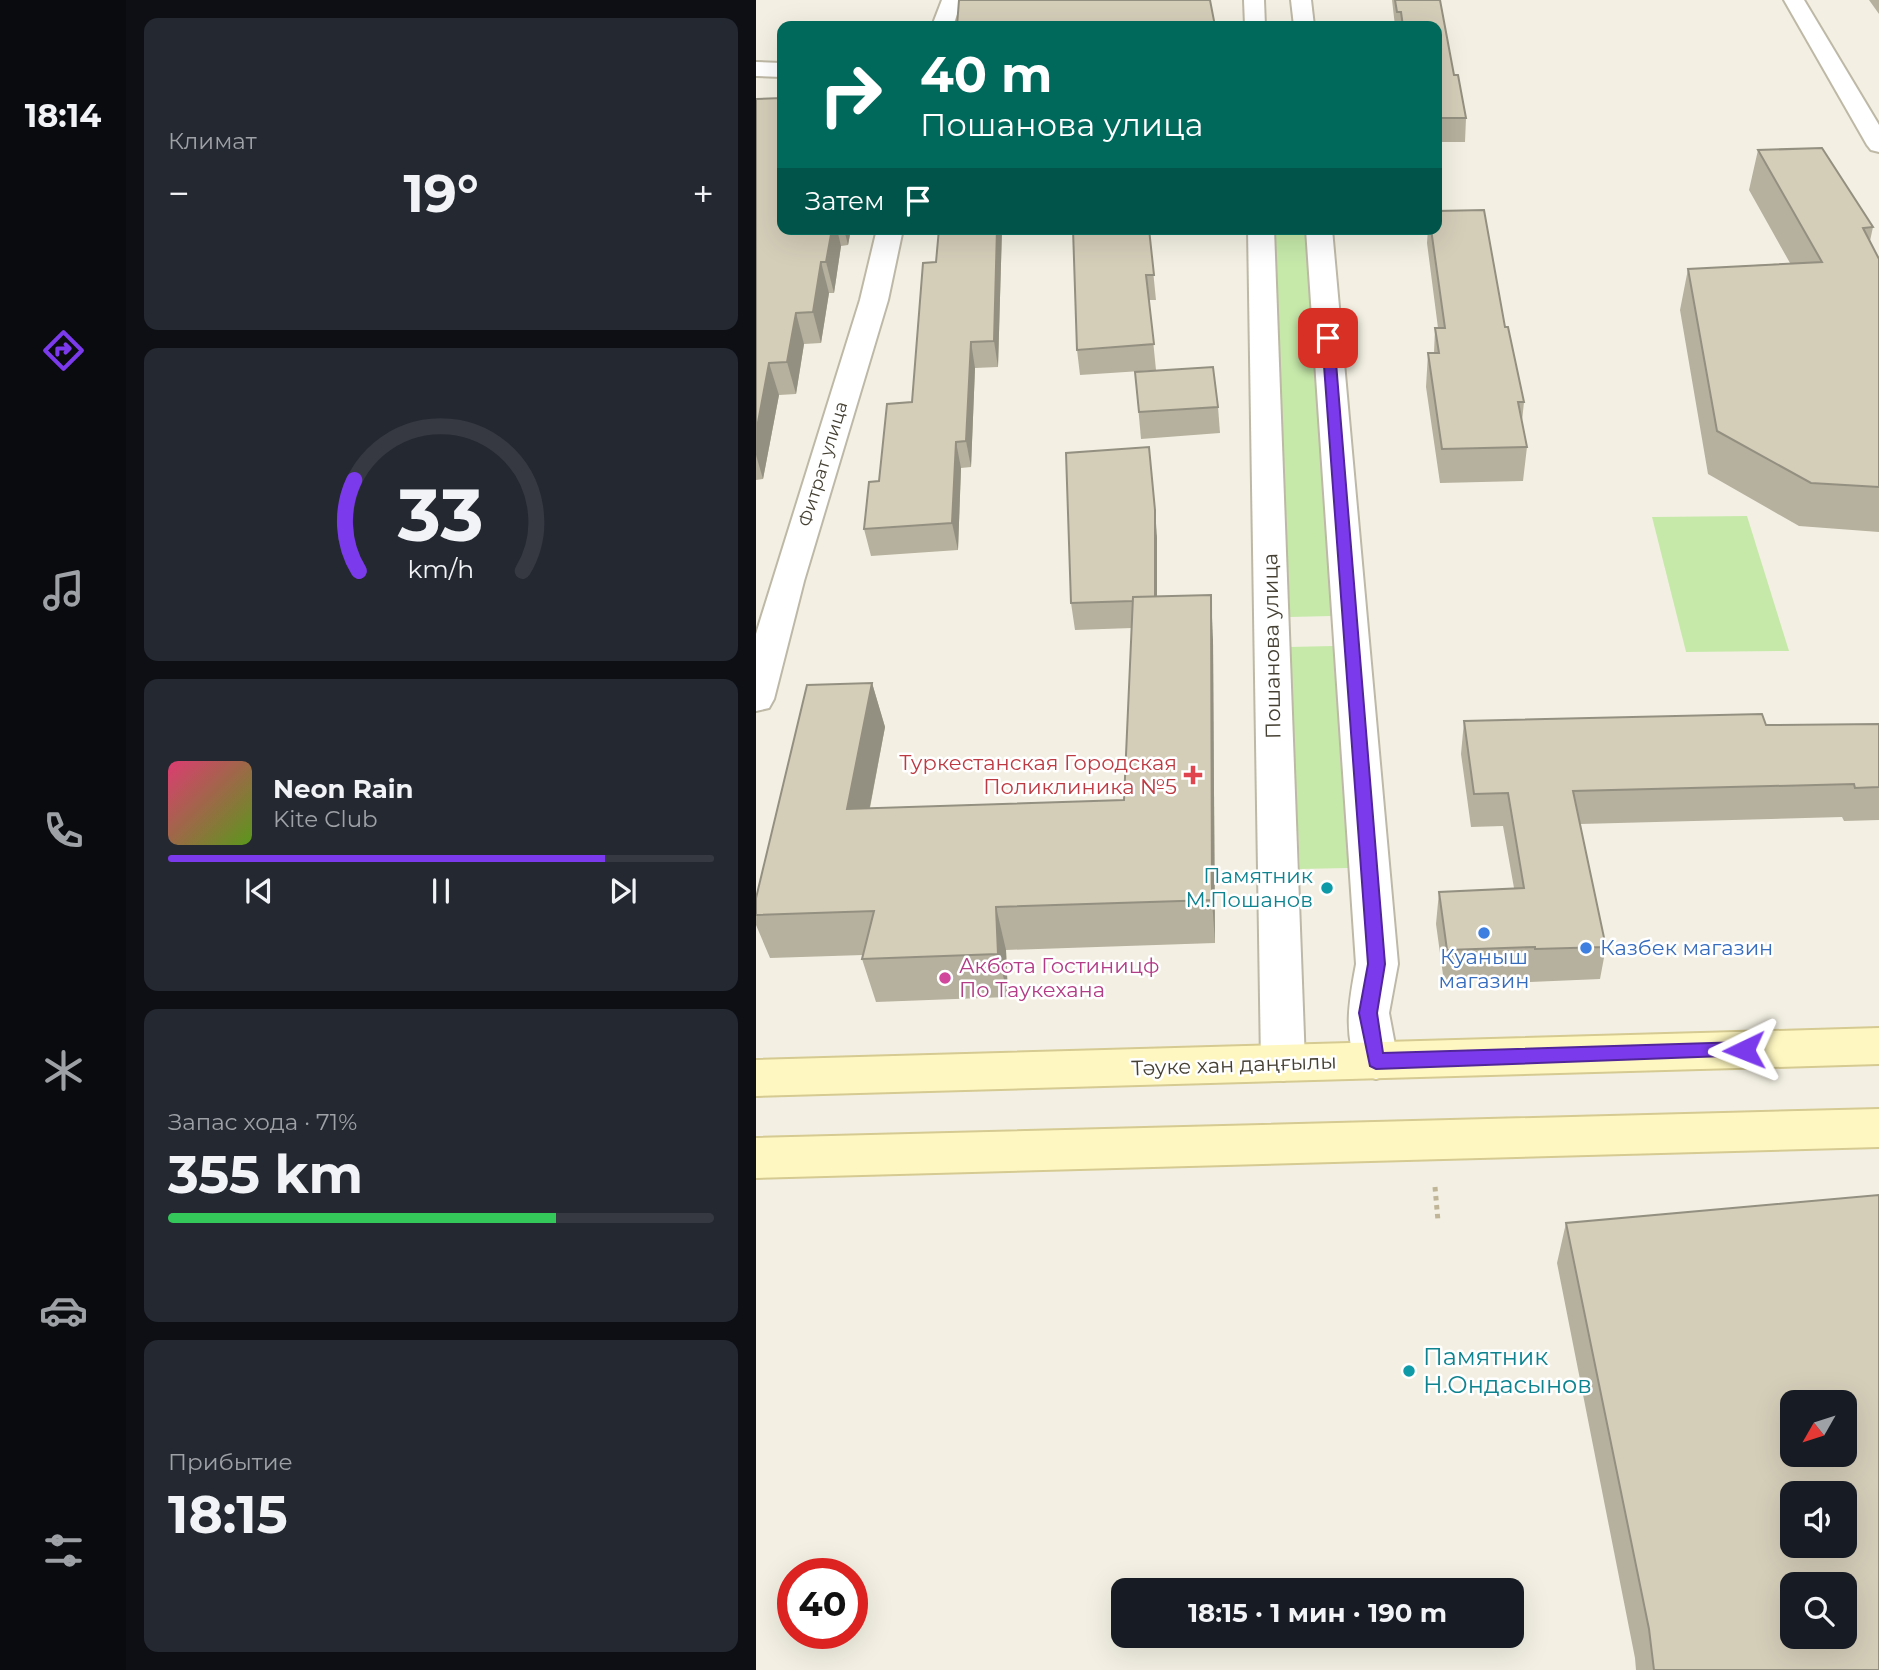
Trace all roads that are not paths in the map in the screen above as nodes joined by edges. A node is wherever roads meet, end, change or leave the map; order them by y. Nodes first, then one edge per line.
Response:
1 (953, 0) edge
2 (1254, 0) edge
3 (1301, 0) edge
4 (1794, 0) edge
5 (945, 21) edge
6 (1255, 21) edge
7 (1303, 21) edge
8 (756, 69) edge
9 (777, 69) edge
10 (1879, 145) edge
11 (889, 235) edge
12 (1261, 235) edge
13 (1319, 235) edge
14 (771, 581) edge
15 (756, 699) edge
16 (1879, 1046) edge
17 (1376, 1061) junction
18 (1283, 1063) junction
19 (756, 1078) edge
20 (1879, 1128) edge
21 (756, 1158) edge

1 - 5 street
2 - 6 street
3 - 7 street
4 - 10 street
8 - 9 street
11 - 14 street, Фитрат улица
12 - 18 street, Пошанова улица
13 - 17 street
14 - 15 street, Фитрат улица
16 - 17 street, Тәуке хан даңғылы
17 - 18 street, Тәуке хан даңғылы
18 - 19 street, Тәуке хан даңғылы
20 - 21 street

